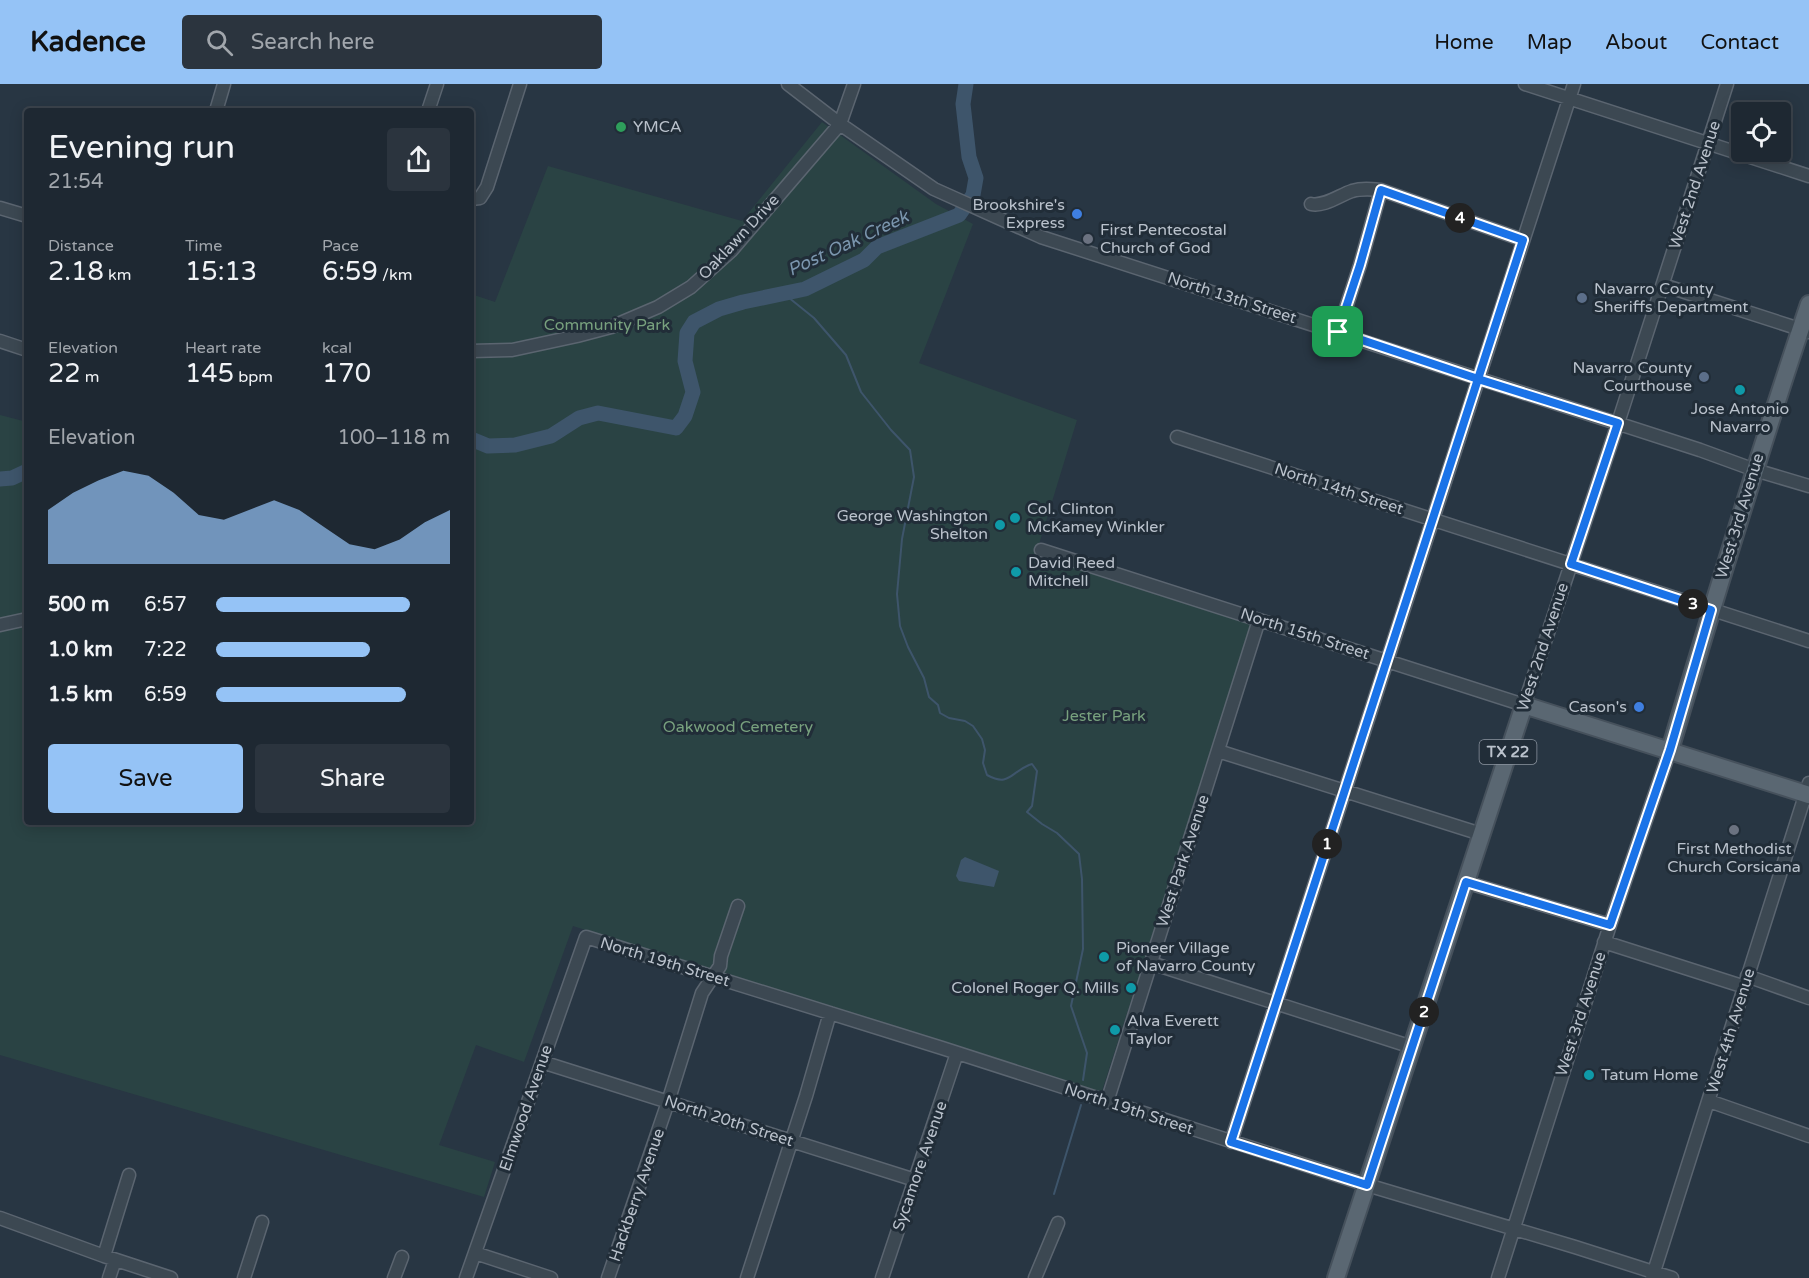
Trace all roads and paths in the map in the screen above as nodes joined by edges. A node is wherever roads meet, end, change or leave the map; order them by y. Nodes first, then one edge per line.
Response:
1 (224, 84) edge
2 (437, 84) edge
3 (520, 84) edge
4 (788, 84) edge
5 (854, 84) edge
6 (1525, 84) edge
7 (1574, 84) edge
8 (1727, 84) edge
9 (1569, 99) junction
10 (217, 108) edge
11 (429, 108) edge
12 (840, 124) junction
13 (1709, 144) junction
14 (1809, 176) edge
15 (1381, 190) junction
16 (476, 198) edge
17 (1311, 204) dead end
18 (0, 208) edge
19 (24, 215) edge
20 (1523, 240) junction
21 (1663, 285) junction
22 (1809, 304) edge
23 (1805, 330) edge
24 (1338, 332) junction
25 (0, 341) edge
26 (24, 349) edge
27 (474, 351) edge
28 (1478, 379) junction
29 (1618, 423) junction
30 (1177, 437) dead end
31 (1755, 470) junction
32 (1809, 486) edge
33 (1432, 520) junction
34 (1041, 550) dead end
35 (1571, 564) junction
36 (1711, 610) junction
37 (24, 620) edge
38 (1259, 620) junction
39 (0, 625) edge
40 (1809, 641) edge
41 (1387, 661) junction
42 (1524, 705) junction
43 (1670, 750) junction
44 (1218, 751) junction
45 (1808, 790) edge
46 (1345, 791) junction
47 (1481, 834) junction
48 (1466, 882) junction
49 (738, 906) dead end
50 (1610, 925) junction
51 (586, 938) joint
52 (1604, 942) junction
53 (1151, 963) junction
54 (713, 977) junction
55 (1746, 981) junction
56 (1809, 998) edge
57 (1276, 1003) junction
58 (830, 1013) junction
59 (1412, 1047) junction
60 (957, 1053) junction
61 (542, 1062) junction
62 (1709, 1101) junction
63 (668, 1102) junction
64 (1107, 1102) junction
65 (1809, 1136) edge
66 (792, 1141) junction
67 (1231, 1142) junction
68 (129, 1175) dead end
69 (915, 1180) junction
70 (1367, 1185) junction
71 (0, 1218) edge
72 (262, 1222) dead end
73 (1058, 1223) dead end
74 (1514, 1228) junction
75 (475, 1253) junction
76 (402, 1257) dead end
77 (109, 1258) junction
78 (1653, 1275) edge
79 (109, 1278) edge
80 (171, 1278) edge
81 (244, 1278) edge
82 (394, 1278) edge
83 (466, 1278) edge
84 (551, 1278) edge
85 (609, 1278) edge
86 (747, 1278) edge
87 (882, 1278) edge
88 (1035, 1278) edge
89 (1336, 1278) edge
90 (1498, 1278) edge
91 (1672, 1278) edge

1 - 10 street
2 - 11 street
3 - 16 street
4 - 12 street, North 13th Street
5 - 12 street, Oaklawn Drive
6 - 9 street
7 - 9 street
8 - 13 street, West 2nd Avenue
9 - 13 street
9 - 20 street
12 - 24 street, North 13th Street
12 - 27 street, Oaklawn Drive
13 - 14 street
13 - 21 street, West 2nd Avenue
15 - 17 street
15 - 20 street
15 - 24 street
18 - 19 street
20 - 28 street
21 - 23 street
21 - 29 street, West 2nd Avenue
22 - 23 main road, West 3rd Avenue
23 - 31 main road, West 3rd Avenue
24 - 28 street, North 13th Street
25 - 26 street
28 - 29 street, North 13th Street
28 - 33 street
29 - 31 street, North 13th Street
29 - 35 street, West 2nd Avenue
30 - 33 street, North 14th Street
31 - 32 street, North 13th Street
31 - 36 main road, West 3rd Avenue
33 - 35 street, North 14th Street
33 - 41 street
34 - 38 street, North 15th Street
35 - 36 street, North 14th Street
35 - 42 street, West 2nd Avenue
36 - 40 street, North 14th Street
36 - 43 main road, West 3rd Avenue
37 - 39 street
38 - 41 street, North 15th Street
38 - 44 street, West Park Avenue
41 - 42 street, North 15th Street
41 - 46 street
42 - 43 main road, North 15th Street
42 - 47 main road, West 2nd Avenue / TX 22
43 - 45 main road, North 15th Street
43 - 50 street, West 3rd Avenue
44 - 46 street
44 - 53 street, West Park Avenue
45 - 55 street, West 4th Avenue
46 - 47 street
46 - 57 street
47 - 48 main road, West 2nd Avenue / TX 22
48 - 50 street
48 - 59 main road, West 2nd Avenue / TX 22
49 - 54 street
50 - 52 street, West 3rd Avenue
51 - 54 street, North 19th Street
51 - 61 street, Elmwood Avenue
52 - 55 street
52 - 74 street, West 3rd Avenue
53 - 57 street
53 - 64 street, West Park Avenue
54 - 58 street, North 19th Street
54 - 63 street, Hackberry Avenue
55 - 56 street
55 - 62 street, West 4th Avenue
57 - 59 street
57 - 67 street
58 - 60 street, North 19th Street
58 - 66 street
59 - 70 main road, West 2nd Avenue / TX 22
60 - 64 street, North 19th Street
60 - 69 street, Sycamore Avenue
61 - 63 street, North 20th Street
61 - 75 street, Elmwood Avenue
62 - 65 street
62 - 78 street, West 4th Avenue
63 - 66 street, North 20th Street
63 - 85 street, Hackberry Avenue
64 - 67 street, North 19th Street
66 - 69 street, North 20th Street
66 - 86 street
67 - 70 street, North 19th Street
68 - 77 street
69 - 87 street, Sycamore Avenue
70 - 74 street, North 19th Street
70 - 89 main road, West 2nd Avenue / TX 22
71 - 77 street
72 - 81 street
73 - 88 street
74 - 78 street, North 19th Street
74 - 90 street, West 3rd Avenue
75 - 83 street, Elmwood Avenue
75 - 84 street
76 - 82 street
77 - 79 street
77 - 80 street
78 - 91 street, North 19th Street

